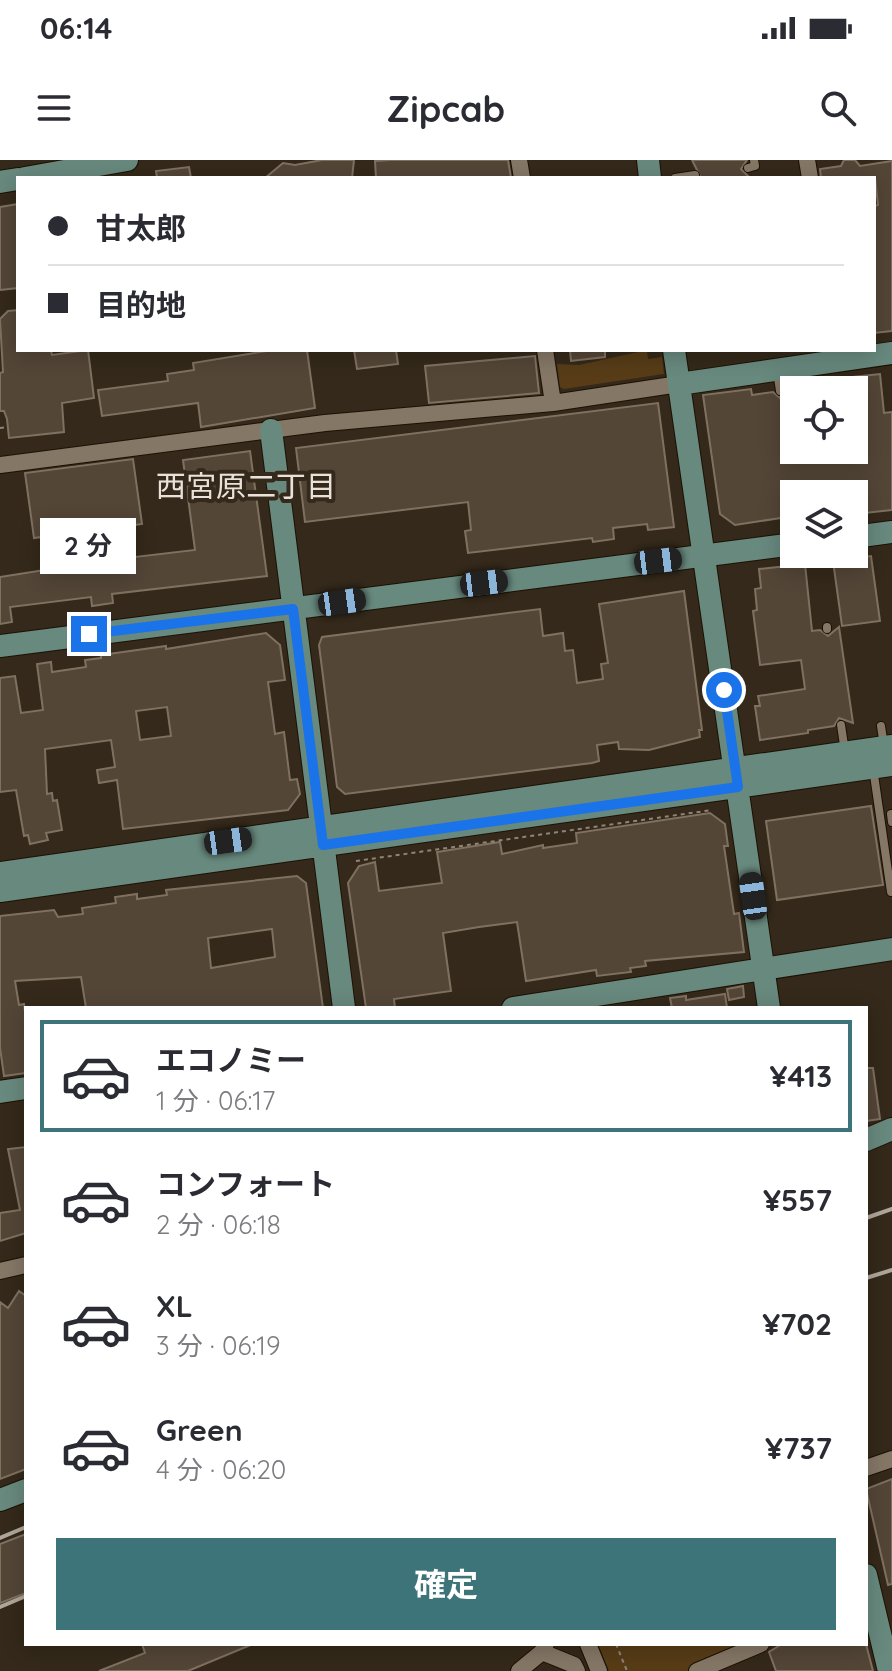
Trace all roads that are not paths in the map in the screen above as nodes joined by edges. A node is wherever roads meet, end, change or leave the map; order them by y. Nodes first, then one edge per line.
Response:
1 (127, 160) edge
2 (695, 175) dead end
3 (36, 176) edge
4 (688, 176) edge
5 (545, 352) edge
6 (674, 352) edge
7 (892, 353) edge
8 (835, 356) edge
9 (679, 384) junction
10 (553, 403) junction
11 (271, 430) junction
12 (0, 465) edge
13 (892, 532) edge
14 (868, 535) edge
15 (780, 546) edge
16 (704, 554) junction
17 (293, 609) junction
18 (0, 646) edge
19 (841, 725) dead end
20 (884, 750) edge
21 (845, 753) junction
22 (736, 778) junction
23 (322, 836) junction
24 (0, 873) edge
25 (0, 891) edge
26 (891, 892) edge
27 (892, 949) edge
28 (764, 969) junction
29 (344, 1006) edge
30 (526, 1006) edge
31 (769, 1006) edge
32 (24, 1088) edge
33 (0, 1092) edge
34 (892, 1129) edge
35 (868, 1139) edge
36 (24, 1265) edge
37 (0, 1271) edge
38 (892, 1459) edge
39 (868, 1467) edge
40 (24, 1491) edge
41 (0, 1500) edge
42 (868, 1579) edge
43 (877, 1599) edge
44 (578, 1646) edge
45 (589, 1646) edge
46 (756, 1646) edge
47 (544, 1648) edge
48 (519, 1671) edge
49 (577, 1671) edge
50 (587, 1671) edge
51 (599, 1671) edge
52 (697, 1671) edge
53 (889, 1671) edge

1 - 3 street
2 - 4 lane
5 - 10 street
6 - 9 street
7 - 8 street
8 - 9 street
9 - 10 street
9 - 16 street
10 - 11 street
11 - 12 street
11 - 17 street
13 - 14 street
15 - 16 street
16 - 17 street
16 - 22 street
17 - 18 street
17 - 23 street
19 - 21 lane
20 - 21 street
20 - 22 street
20 - 26 lane
21 - 22 street
22 - 23 street
22 - 28 street
23 - 24 street
23 - 25 street
23 - 29 street
27 - 28 street
28 - 30 street
28 - 31 street
32 - 33 street
34 - 35 street
36 - 37 street
38 - 39 street
40 - 41 street
42 - 43 street
43 - 53 street
44 - 50 street
45 - 51 street
46 - 52 street
47 - 48 street
47 - 49 street

